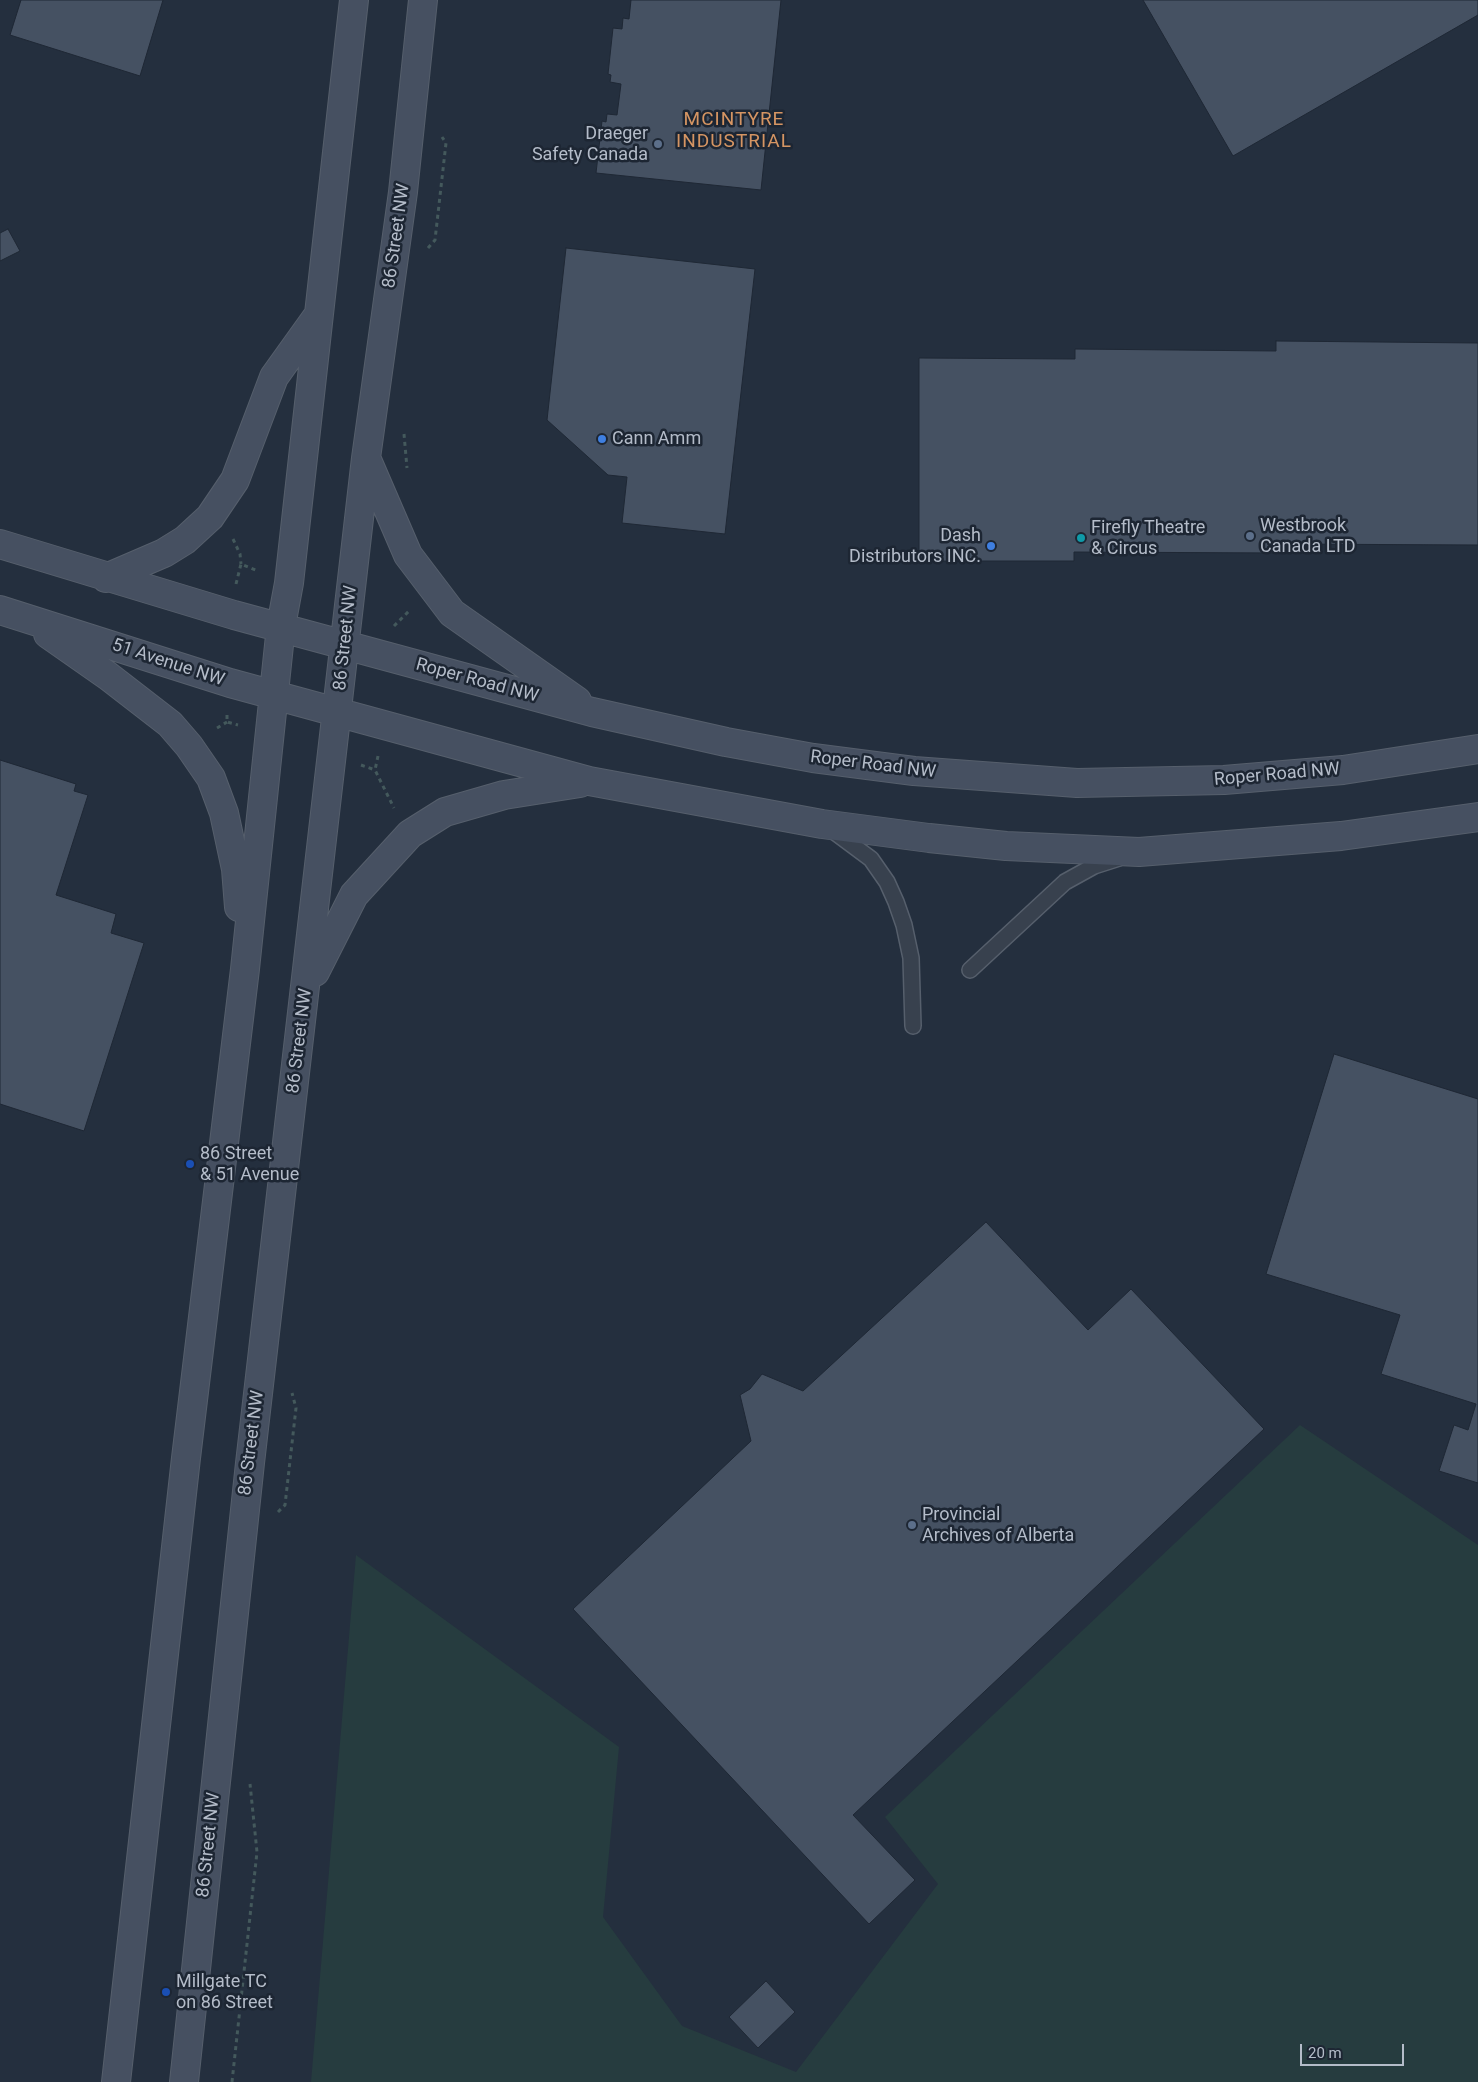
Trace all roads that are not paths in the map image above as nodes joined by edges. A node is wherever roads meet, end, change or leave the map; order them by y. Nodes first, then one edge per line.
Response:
1 (354, 0) edge
2 (423, 0) edge
3 (318, 316) junction
4 (366, 458) junction
5 (0, 544) edge
6 (106, 578) junction
7 (12, 614) edge
8 (281, 626) junction
9 (345, 645) junction
10 (276, 694) junction
11 (338, 712) junction
12 (592, 712) junction
13 (1478, 749) edge
14 (589, 781) junction
15 (1478, 816) edge
16 (822, 824) junction
17 (1139, 852) junction
18 (245, 970) junction
19 (970, 970) dead end
20 (306, 989) junction
21 (912, 1026) dead end
22 (116, 2082) edge
23 (184, 2082) edge

1 - 3 main road
2 - 4 main road, 86 Street NW
3 - 6 main road
3 - 8 main road
4 - 9 main road, 86 Street NW
4 - 12 main road
5 - 6 main road
6 - 8 main road
7 - 10 main road, 51 Avenue NW
7 - 18 main road
8 - 9 main road, Roper Road NW
8 - 10 main road
9 - 11 main road, 86 Street NW
9 - 12 main road, Roper Road NW
10 - 11 main road, 51 Avenue NW
10 - 18 main road
11 - 14 main road
11 - 20 main road, 86 Street NW
12 - 13 main road, Roper Road NW
14 - 16 main road
14 - 20 main road
15 - 17 main road
16 - 17 main road
16 - 21 lane
17 - 19 lane
18 - 22 main road
20 - 23 main road, 86 Street NW

